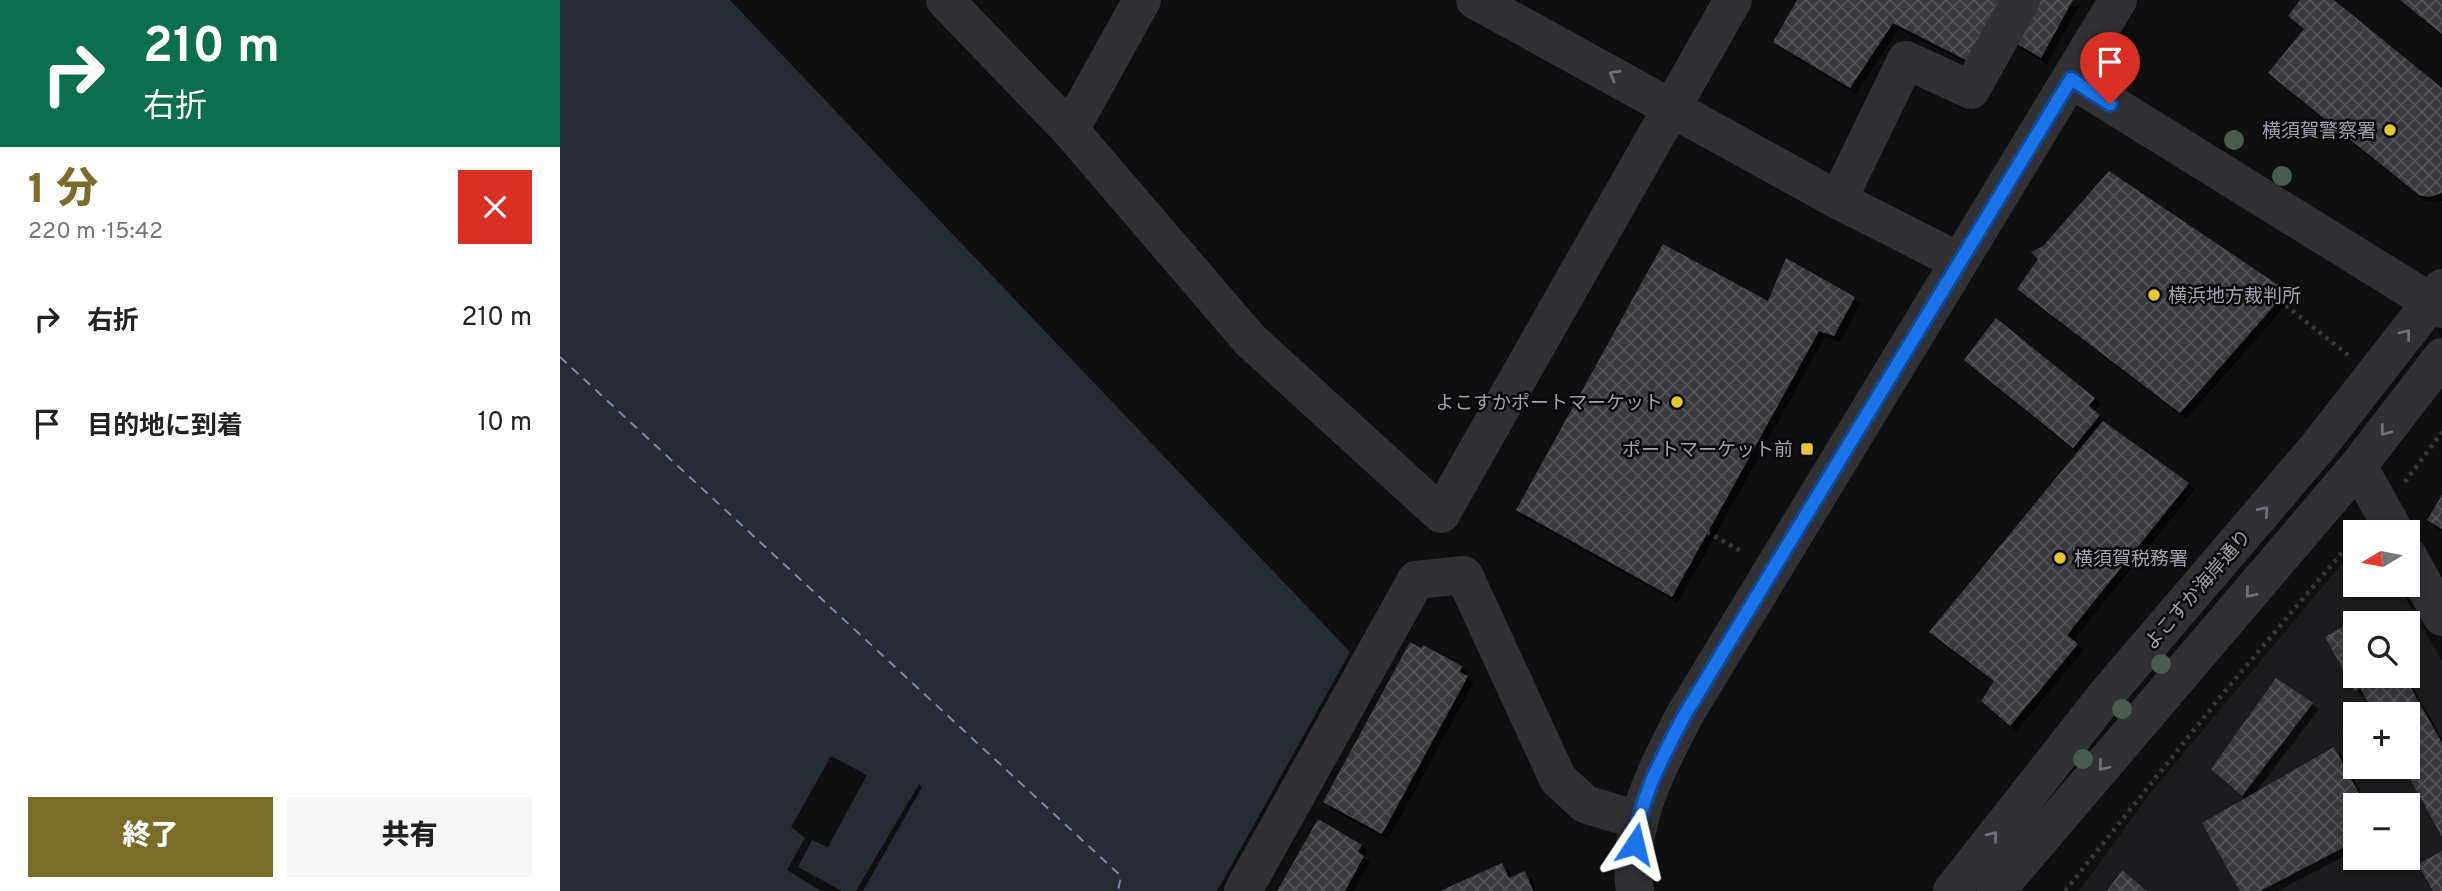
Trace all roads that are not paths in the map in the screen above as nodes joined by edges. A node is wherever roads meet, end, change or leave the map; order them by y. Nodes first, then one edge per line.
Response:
1 (945, 0) edge
2 (1142, 0) edge
3 (1475, 0) edge
4 (1734, 0) edge
5 (2021, 0) edge
6 (2118, 0) edge
7 (2071, 79) junction
8 (1674, 108) junction
9 (1070, 130) junction
10 (1838, 200) junction
11 (1958, 261) junction
12 (2438, 300) edge
13 (2442, 357) edge
14 (2358, 467) junction
15 (2388, 520) edge
16 (2420, 578) edge
17 (2442, 617) edge
18 (1637, 820) junction
19 (1243, 891) edge
20 (1636, 891) edge
21 (1952, 891) edge
22 (1996, 891) edge

1 - 9 street
2 - 9 street
8 -> 3 street
4 - 8 street
5 - 10 street
6 - 7 street
7 - 11 street
7 - 12 street
8 - 9 street
8 - 10 street
10 - 11 street
11 - 18 street
21 -> 12 street, よこすか海岸通り
13 -> 14 street
14 - 15 street
14 -> 22 street
16 - 17 street
18 - 19 street
18 - 20 street

